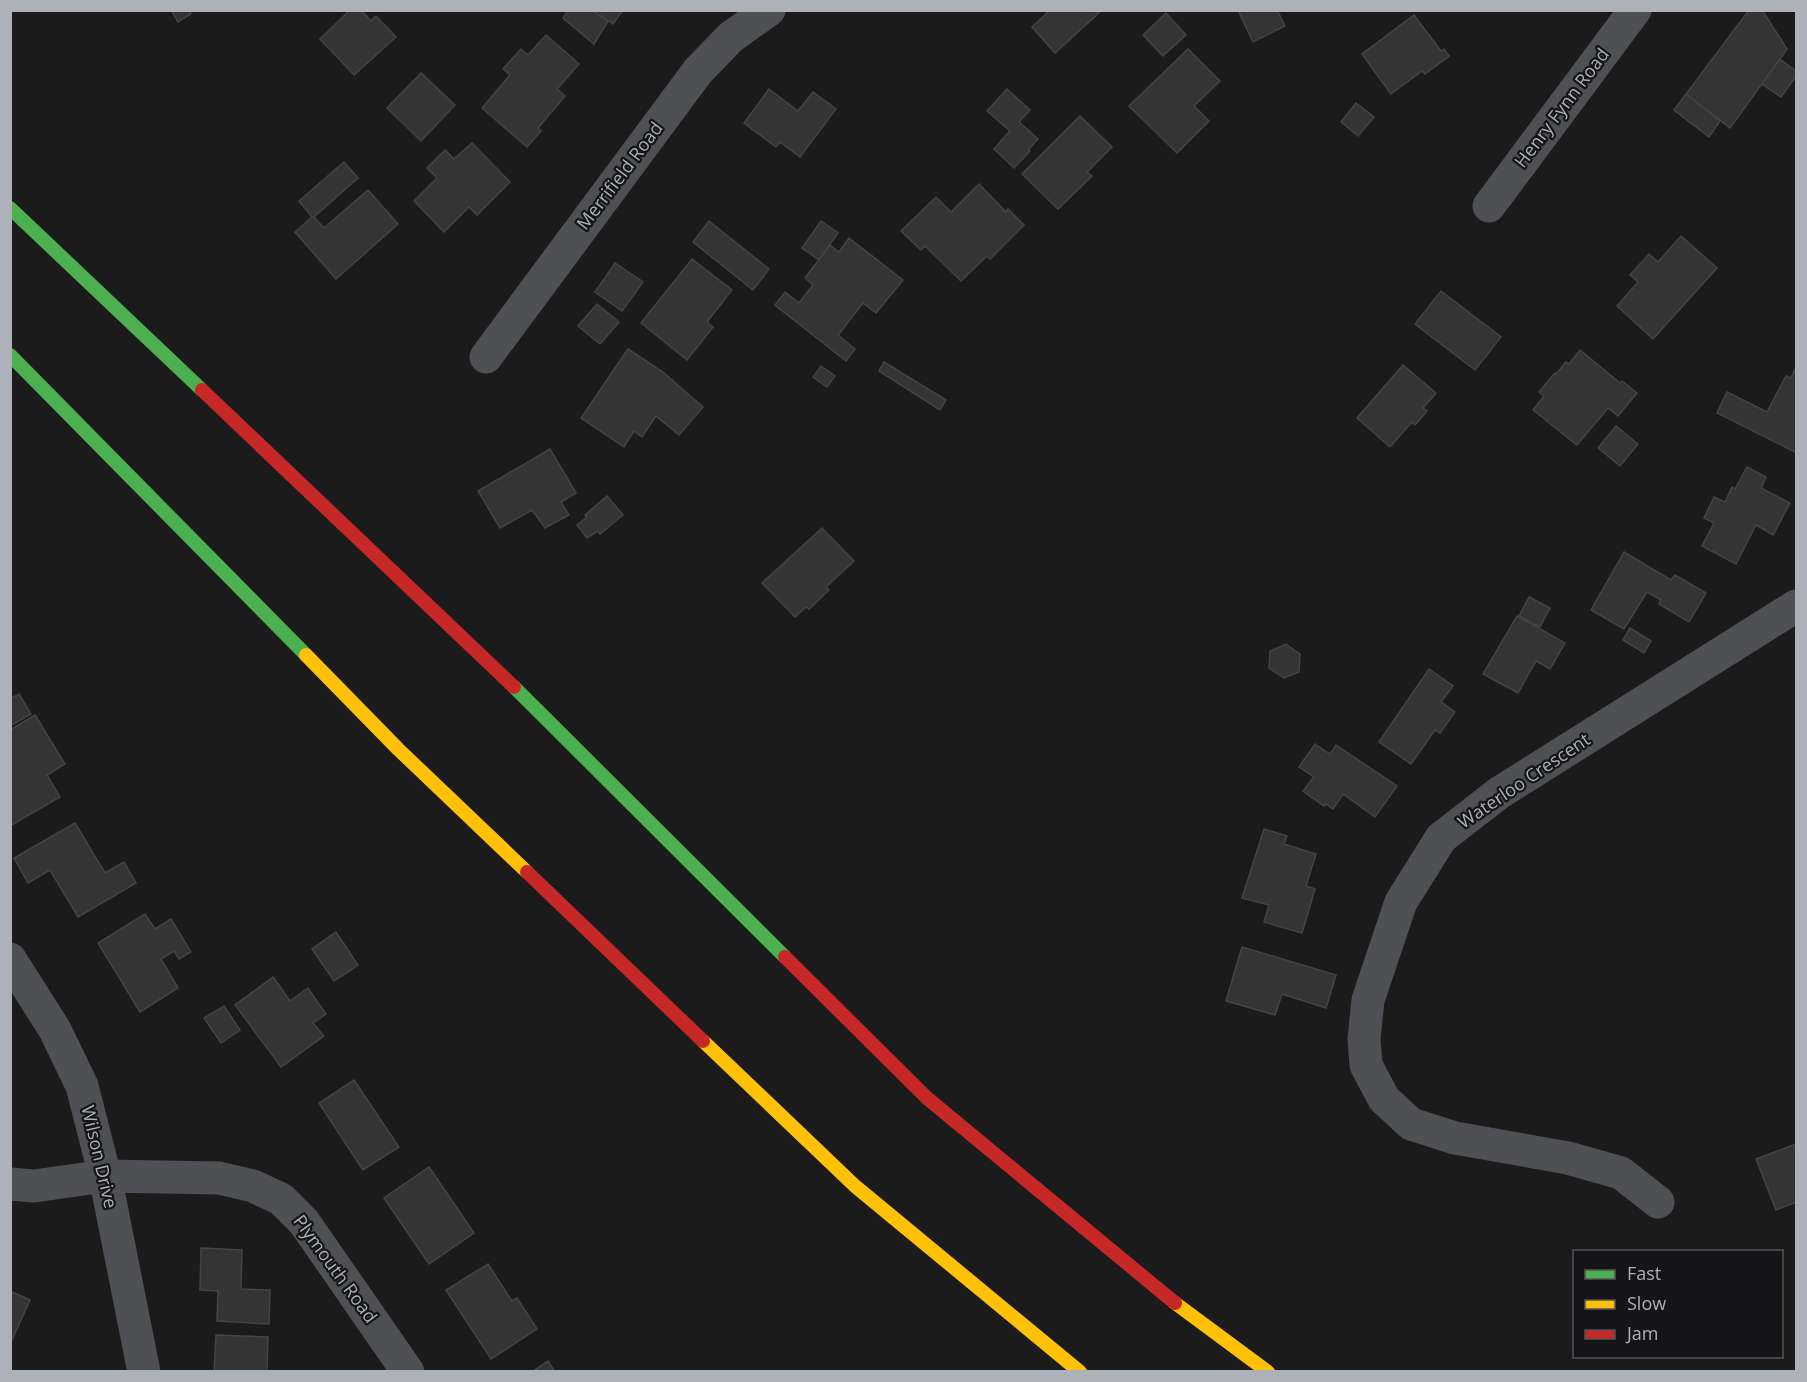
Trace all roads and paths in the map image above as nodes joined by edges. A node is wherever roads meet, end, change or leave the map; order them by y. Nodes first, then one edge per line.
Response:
1 (769, 10) edge
2 (1635, 10) edge
3 (1489, 206) dead end
4 (10, 208) edge
5 (10, 355) edge
6 (486, 357) dead end
7 (1797, 606) edge
8 (10, 959) edge
9 (105, 1176) junction
10 (10, 1184) edge
11 (1658, 1202) dead end
12 (144, 1371) edge
13 (408, 1371) edge
14 (1080, 1371) edge
15 (1268, 1371) edge

1 - 6 street, Merrifield Road
2 - 3 street, Henry Fynn Road
4 - 15 highway
5 - 14 highway
7 - 11 street, Waterloo Crescent
8 - 9 street, Wilson Drive
9 - 10 street, Plymouth Road
9 - 12 street, Wilson Drive
9 - 13 street, Plymouth Road

